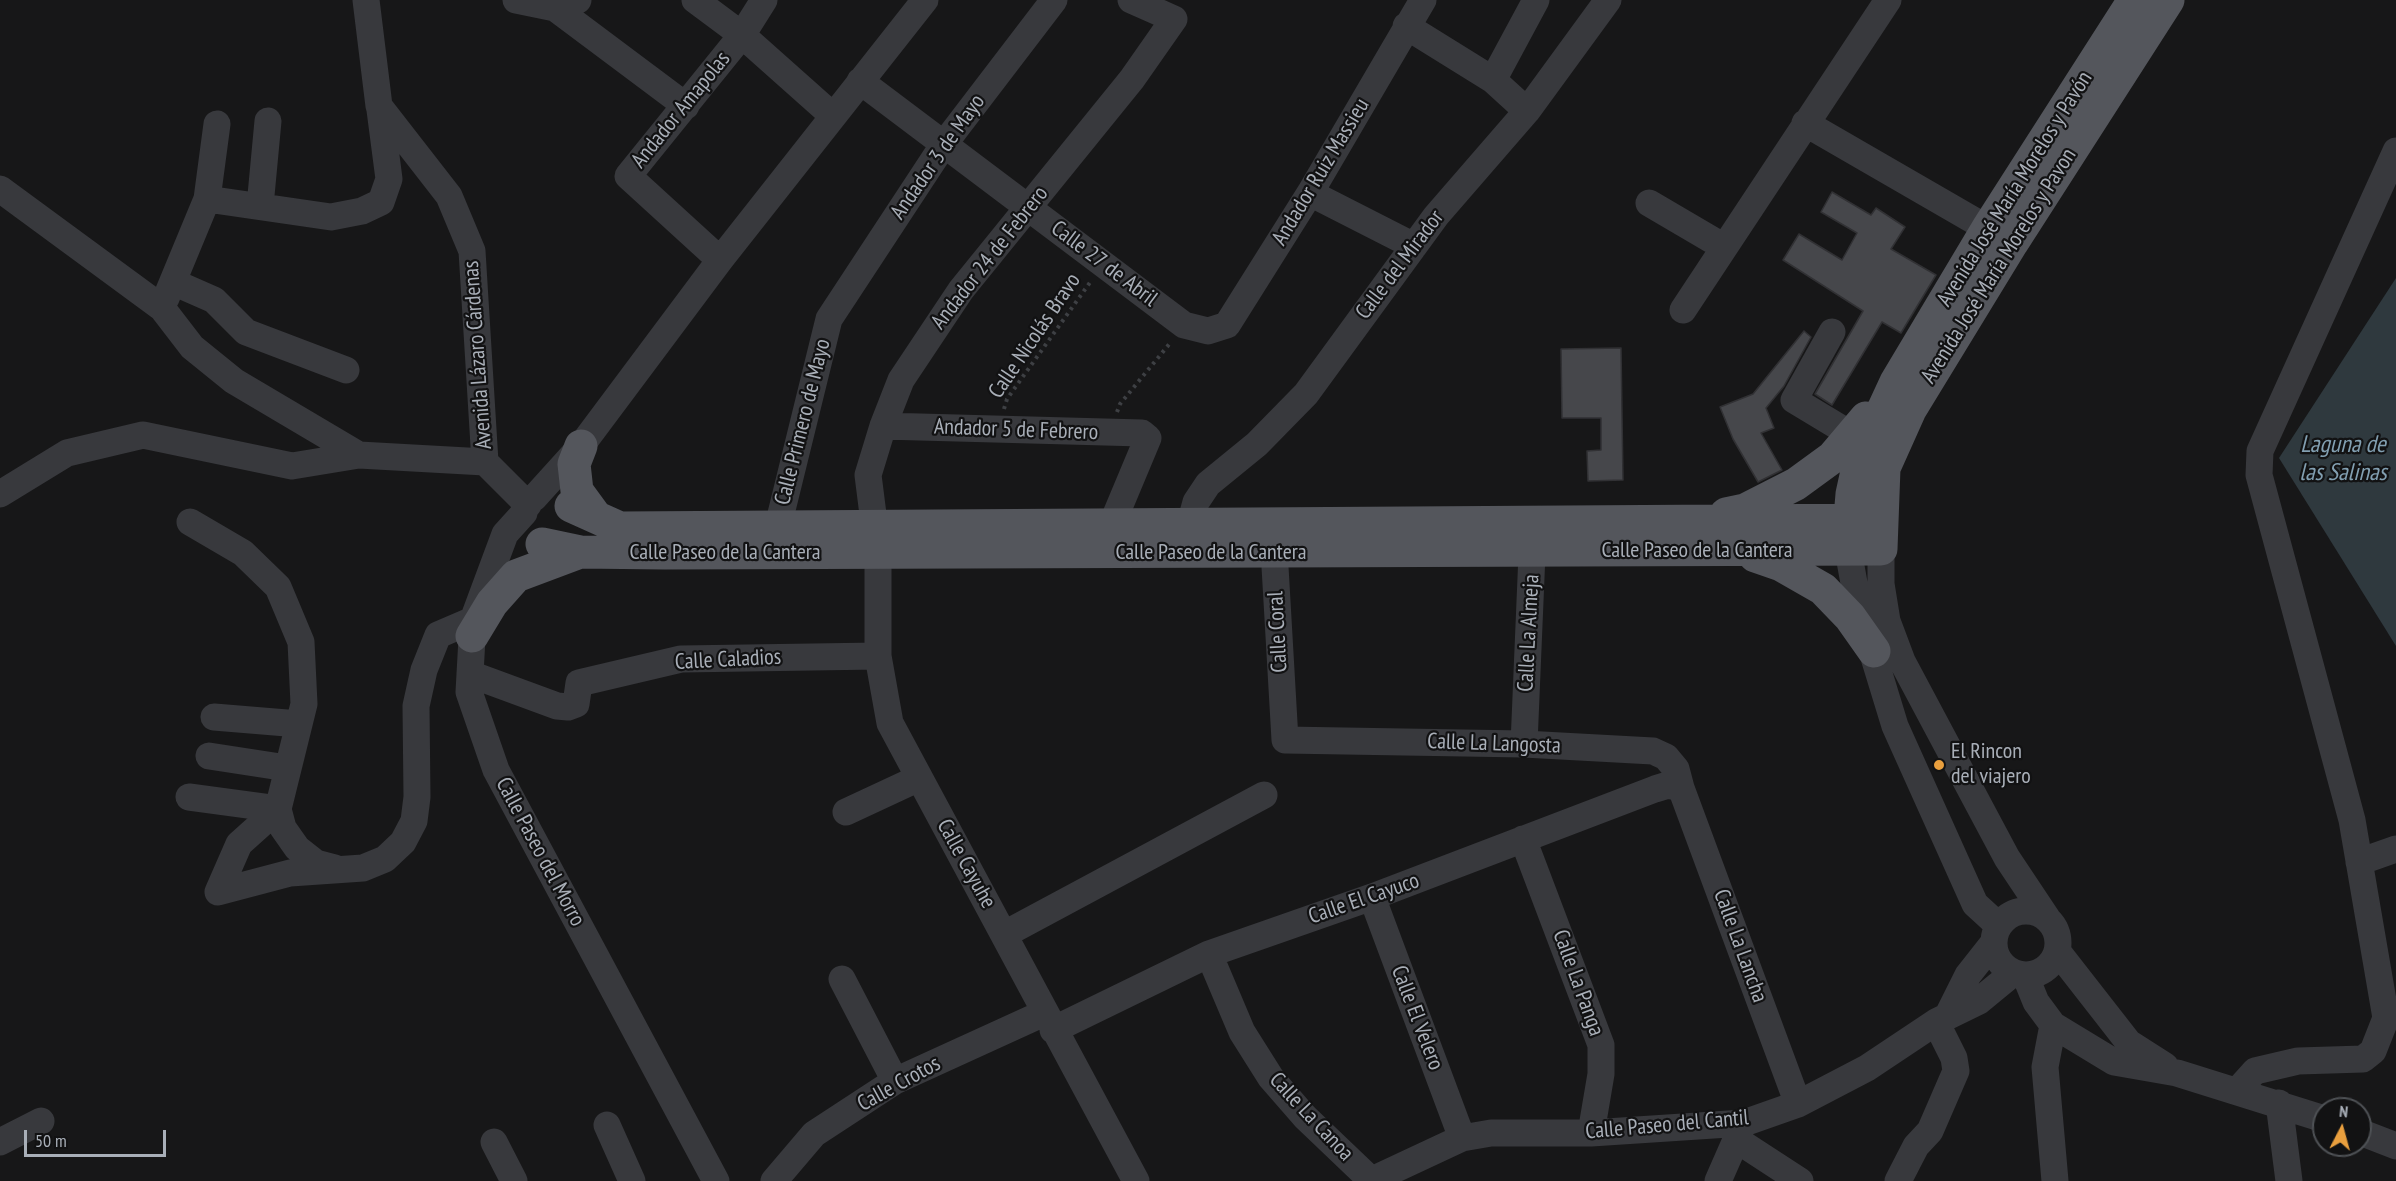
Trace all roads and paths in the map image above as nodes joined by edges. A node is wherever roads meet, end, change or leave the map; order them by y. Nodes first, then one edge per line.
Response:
1 (366, 0) edge
2 (516, 0) edge
3 (695, 0) edge
4 (764, 0) edge
5 (925, 0) edge
6 (1054, 0) edge
7 (1131, 0) edge
8 (1423, 0) edge
9 (1536, 0) edge
10 (1608, 0) edge
11 (1888, 0) edge
12 (2134, 0) edge
13 (2168, 0) edge
14 (566, 4) edge
15 (1406, 26) junction
16 (742, 35) junction
17 (1492, 80) junction
18 (860, 81) junction
19 (379, 106) junction
20 (686, 106) junction
21 (1527, 111) junction
22 (833, 116) junction
23 (268, 121) dead end
24 (1805, 123) junction
25 (216, 124) dead end
26 (944, 144) junction
27 (2396, 151) edge
28 (0, 189) edge
29 (1310, 193) junction
30 (207, 199) junction
31 (1650, 203) dead end
32 (260, 206) junction
33 (1028, 208) junction
34 (2000, 236) junction
35 (1414, 246) junction
36 (1724, 247) junction
37 (720, 260) junction
38 (1104, 262) junction
39 (173, 282) junction
40 (162, 308) junction
41 (1683, 310) dead end
42 (829, 319) joint
43 (1196, 328) junction
44 (1832, 332) dead end
45 (346, 370) dead end
46 (883, 426) junction
47 (998, 429) junction
48 (1111, 432) junction
49 (1870, 440) junction
50 (582, 446) junction
51 (359, 455) junction
52 (485, 462) junction
53 (0, 494) edge
54 (529, 505) junction
55 (583, 512) junction
56 (190, 522) dead end
57 (1684, 523) junction
58 (1112, 524) junction
59 (1190, 524) junction
60 (778, 526) junction
61 (1864, 535) junction
62 (1533, 537) junction
63 (1273, 538) junction
64 (876, 540) junction
65 (542, 544) junction
66 (1739, 551) junction
67 (580, 552) junction
68 (476, 625) junction
69 (1874, 651) junction
70 (879, 656) junction
71 (470, 674) junction
72 (213, 717) dead end
73 (299, 724) junction
74 (1285, 740) joint
75 (1524, 744) junction
76 (209, 756) dead end
77 (287, 768) junction
78 (919, 778) junction
79 (1681, 788) junction
80 (1264, 795) dead end
81 (189, 797) dead end
82 (278, 809) junction
83 (846, 812) dead end
84 (1523, 839) junction
85 (2396, 849) edge
86 (2359, 862) junction
87 (339, 870) junction
88 (1372, 897) junction
89 (2047, 918) junction
90 (1005, 934) junction
91 (1996, 934) junction
92 (2058, 952) junction
93 (1209, 954) junction
94 (2019, 974) junction
95 (842, 979) dead end
96 (1942, 1019) junction
97 (1049, 1022) junction
98 (2053, 1025) junction
99 (2177, 1073) junction
100 (895, 1081) junction
101 (2237, 1091) junction
102 (2279, 1103) junction
103 (1798, 1104) junction
104 (2312, 1115) edge
105 (41, 1121) dead end
106 (607, 1125) dead end
107 (1741, 1132) junction
108 (1591, 1133) junction
109 (2372, 1137) edge
110 (1462, 1138) junction
111 (0, 1142) edge
112 (494, 1142) dead end
113 (2396, 1146) edge
114 (710, 1179) edge
115 (1371, 1180) edge
116 (514, 1181) edge
117 (633, 1181) edge
118 (774, 1181) edge
119 (1136, 1181) edge
120 (1718, 1181) edge
121 (1800, 1181) edge
122 (1898, 1181) edge
123 (2055, 1181) edge
124 (2289, 1181) edge

1 - 19 street
2 - 14 street
3 - 16 street
4 - 16 street, Andador Amapolas
5 - 18 street, Calle Paseo del Morro
6 - 26 street, Andador 3 de Mayo
7 - 33 street, Andador 24 de Febrero
8 - 15 street, Andador Ruiz Massieu
9 - 17 street
10 - 21 street, Calle del Mirador
11 - 24 street
12 - 34 main road, Avenida José María Morelos y Pavón
13 - 34 main road, Avenida José María Morelos y Pavon
14 - 20 street
15 - 17 street
15 - 29 street, Andador Ruiz Massieu
16 - 20 street, Andador Amapolas
16 - 22 street
17 - 21 street
18 - 22 street, Calle Paseo del Morro
18 - 26 street, Calle 27 de Abril
19 - 32 street
19 - 52 street, Avenida Lázaro Cárdenas
20 - 37 street, Andador Amapolas
21 - 35 street, Calle del Mirador
22 - 37 street, Calle Paseo del Morro
23 - 32 street
24 - 34 street
24 - 36 street
25 - 30 street
26 - 33 street, Calle 27 de Abril
26 - 42 street, Andador 3 de Mayo
27 - 86 street
28 - 40 street
29 - 35 street
29 - 43 street, Andador Ruiz Massieu
30 - 32 street
30 - 39 street
31 - 36 street
33 - 38 street, Calle 27 de Abril
33 - 46 street, Andador 24 de Febrero
34 - 49 main road, Avenida José María Morelos y Pavón
34 - 49 main road, Avenida José María Morelos y Pavon
35 - 59 street, Calle del Mirador
36 - 41 street
37 - 50 street, Calle Paseo del Morro
38 - 43 street, Calle 27 de Abril
38 - 47 path, Calle Nicolás Bravo
39 - 40 street
39 - 45 street
40 - 51 street
42 - 60 street, Calle Primero de Mayo
43 - 48 path
44 - 49 street
46 - 47 street, Andador 5 de Febrero
46 - 64 street, Andador 24 de Febrero
47 - 48 street, Andador 5 de Febrero
48 - 58 street, Andador 5 de Febrero
49 - 57 main road
49 - 61 main road, Avenida José María Morelos y Pavon
50 - 54 street, Calle Paseo del Morro
50 - 55 main road
51 - 52 street
51 - 53 street
52 - 54 street, Avenida Lázaro Cárdenas
54 - 55 street
54 - 65 street
54 - 68 street, Calle Paseo del Morro
55 - 60 main road, Calle Paseo de la Cantera
55 - 65 street
56 - 73 street
57 - 61 main road, Calle Paseo de la Cantera
57 - 62 main road, Calle Paseo de la Cantera
58 - 59 main road, Calle Paseo de la Cantera
58 - 64 main road, Calle Paseo de la Cantera
59 - 63 main road, Calle Paseo de la Cantera
60 - 64 main road, Calle Paseo de la Cantera
61 - 66 main road, Calle Paseo de la Cantera
61 - 69 street
61 - 89 street
62 - 63 main road, Calle Paseo de la Cantera
62 - 66 main road, Calle Paseo de la Cantera
62 - 75 street, Calle La Almeja
63 - 64 main road, Calle Paseo de la Cantera
63 - 74 street, Calle Coral
64 - 67 main road, Calle Paseo de la Cantera
64 - 70 street, Calle Cayuhe
65 - 67 main road, Calle Paseo de la Cantera
66 - 69 main road
67 - 68 main road
68 - 71 street, Calle Paseo del Morro
68 - 87 street
69 - 91 street
70 - 71 street, Calle Caladios
70 - 78 street, Calle Cayuhe
71 - 114 street, Calle Paseo del Morro
72 - 73 street
73 - 77 street
74 - 75 street, Calle La Langosta
75 - 79 street, Calle La Langosta
76 - 77 street
77 - 82 street
78 - 83 street
78 - 90 street, Calle Cayuhe
79 - 84 street, Calle El Cayuco
79 - 103 street, Calle La Lancha
80 - 90 street
81 - 82 street
82 - 87 street
82 - 87 street
84 - 88 street, Calle El Cayuco
84 - 108 street, Calle La Panga
85 - 86 street
86 - 101 street
88 - 93 street, Calle El Cayuco
88 - 110 street, Calle El Velero
89 - 91 street
89 - 92 street
90 - 97 street, Calle Cayuhe
91 - 94 street
91 - 96 street
92 - 94 street
92 - 99 street
93 - 97 street, Calle El Cayuco
93 - 115 street, Calle La Canoa
94 - 96 street, Calle Paseo del Cantil
94 - 98 street
95 - 100 street
96 - 103 street, Calle Paseo del Cantil
96 - 122 street
97 - 100 street, Calle Crotos
97 - 119 street, Calle Cayuhe
98 - 99 street
98 - 123 street
99 - 101 street
100 - 118 street, Calle Crotos
101 - 102 street
102 - 104 street
102 - 124 street
103 - 107 street, Calle Paseo del Cantil
105 - 111 street
106 - 117 street
107 - 108 street, Calle Paseo del Cantil
107 - 120 street
107 - 121 street
108 - 110 street, Calle Paseo del Cantil
109 - 113 street
110 - 115 street, Calle Paseo del Cantil
112 - 116 street

